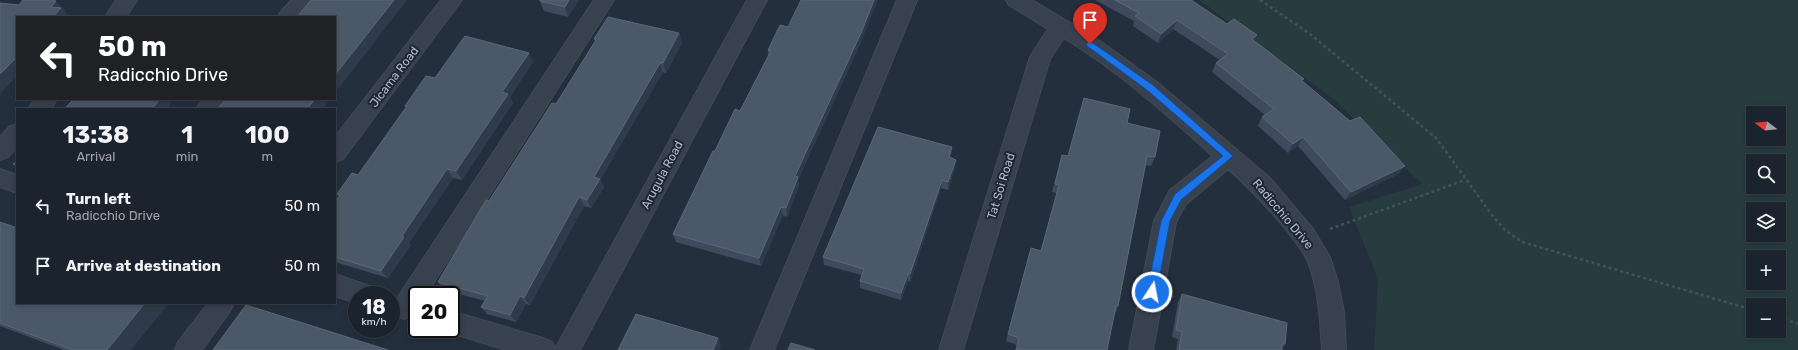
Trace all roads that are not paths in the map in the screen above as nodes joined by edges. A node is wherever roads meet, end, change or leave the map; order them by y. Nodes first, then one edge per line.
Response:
1 (127, 0) edge
2 (302, 0) edge
3 (452, 0) edge
4 (604, 0) edge
5 (756, 0) edge
6 (907, 0) edge
7 (1016, 0) edge
8 (116, 16) edge
9 (288, 16) edge
10 (1061, 26) junction
11 (47, 100) edge
12 (215, 100) edge
13 (40, 108) edge
14 (208, 108) edge
15 (16, 134) edge
16 (0, 151) edge
17 (336, 152) edge
18 (1229, 156) junction
19 (0, 178) edge
20 (16, 184) edge
21 (336, 286) edge
22 (348, 290) edge
23 (221, 304) edge
24 (404, 308) edge
25 (460, 325) edge
26 (187, 350) edge
27 (543, 350) edge
28 (567, 350) edge
29 (762, 350) edge
30 (951, 350) edge
31 (1141, 350) edge
32 (1334, 350) edge

1 - 8 street
2 - 9 street
3 - 17 street, Jicama Road
4 - 24 street
5 - 28 street, Arugula Road
6 - 29 street
7 - 10 street, Radicchio Drive
10 - 18 street, Radicchio Drive
10 - 30 street, Tat Soi Road
11 - 13 street
12 - 14 street
15 - 16 street
18 - 31 street
18 - 32 street, Radicchio Drive
19 - 20 street
21 - 22 street
23 - 26 street
25 - 27 street

